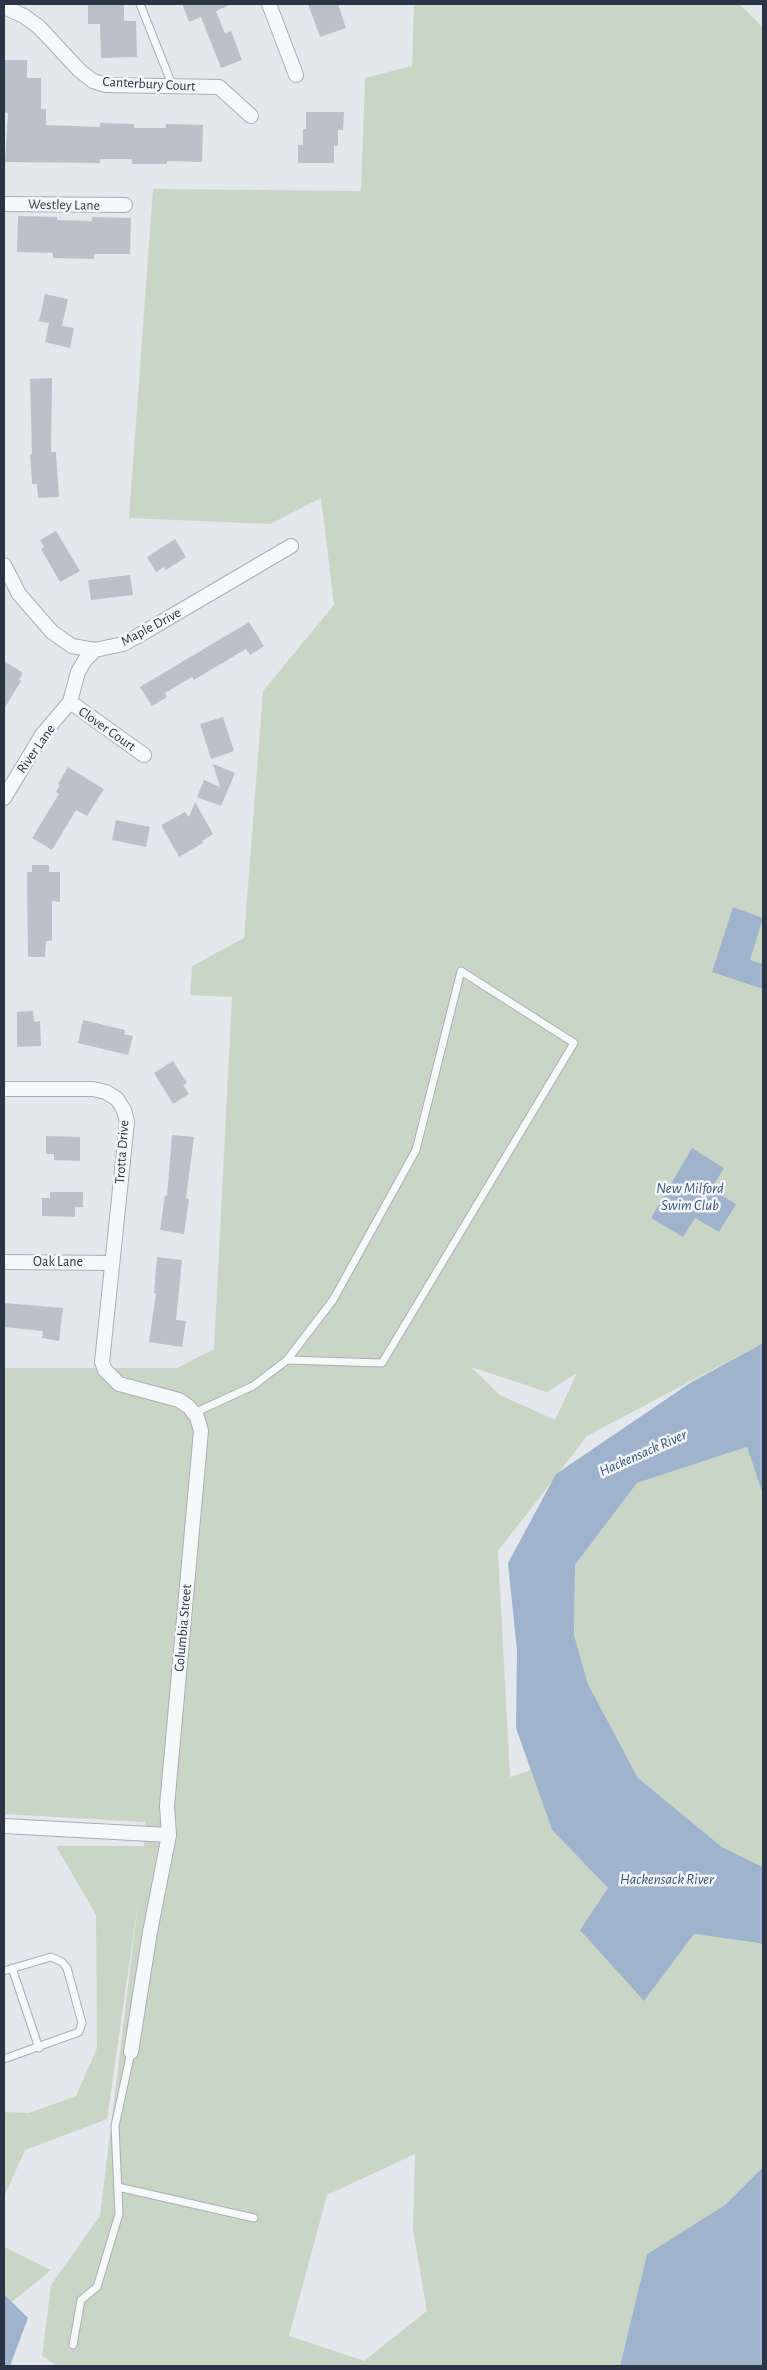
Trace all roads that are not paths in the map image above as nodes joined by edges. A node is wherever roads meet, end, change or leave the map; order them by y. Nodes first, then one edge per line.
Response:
1 (140, 4) edge
2 (269, 4) edge
3 (4, 7) edge
4 (296, 75) dead end
5 (173, 87) junction
6 (251, 116) dead end
7 (4, 204) edge
8 (125, 205) dead end
9 (291, 546) dead end
10 (4, 565) edge
11 (96, 650) junction
12 (70, 702) junction
13 (144, 755) dead end
14 (4, 798) edge
15 (4, 1090) edge
16 (4, 1262) edge
17 (112, 1262) junction
18 (287, 1360) junction
19 (194, 1414) junction
20 (4, 1826) edge
21 (169, 1835) junction
22 (12, 1968) junction
23 (4, 1970) edge
24 (39, 2048) junction
25 (131, 2052) joint
26 (4, 2059) edge
27 (118, 2187) junction
28 (254, 2218) dead end
29 (73, 2344) dead end

1 - 5 lane
2 - 4 street
3 - 5 street, Canterbury Court
5 - 6 street, Canterbury Court
7 - 8 street, Westley Lane
9 - 11 street, Maple Drive
10 - 11 street, Maple Drive
11 - 12 street
12 - 13 street, Clover Court
12 - 14 street, River Lane
15 - 17 street, Trotta Drive
16 - 17 street, Oak Lane
17 - 19 street
18 - 18 lane
18 - 19 lane
19 - 21 street, Columbia Street
20 - 21 street
21 - 25 street, Columbia Street
22 - 23 lane
22 - 24 lane
22 - 24 lane
24 - 26 lane
25 - 27 lane
27 - 28 lane
27 - 29 lane

